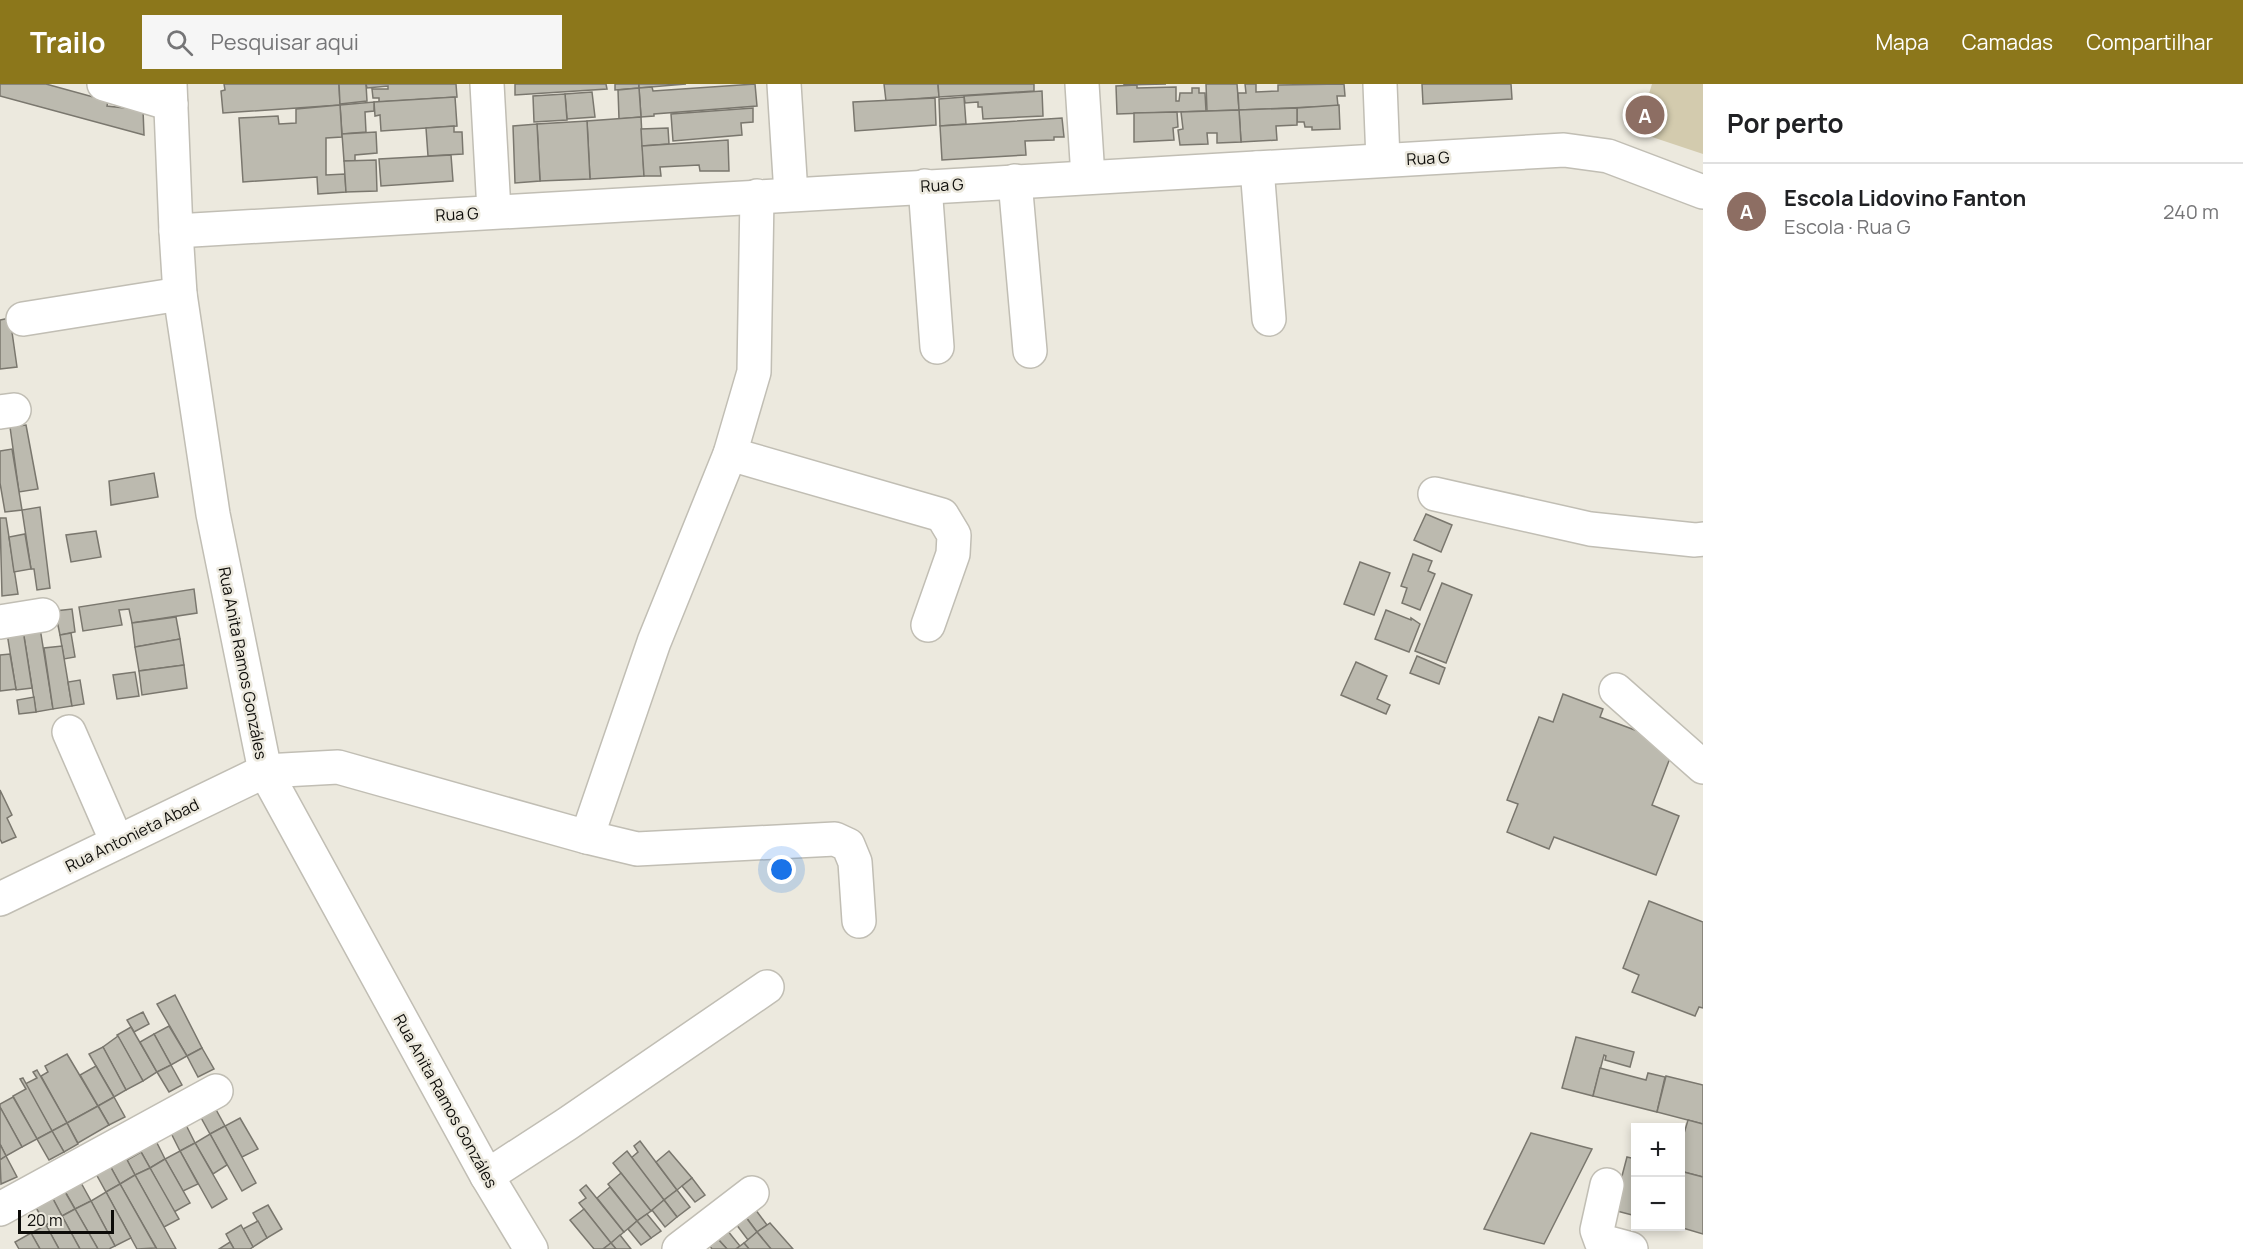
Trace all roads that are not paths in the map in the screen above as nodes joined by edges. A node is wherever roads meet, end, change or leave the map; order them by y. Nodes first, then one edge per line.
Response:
1 (104, 84) edge
2 (487, 84) edge
3 (784, 84) edge
4 (1082, 84) edge
5 (1380, 84) edge
6 (170, 94) edge
7 (1383, 160) junction
8 (1257, 168) junction
9 (1088, 177) junction
10 (1015, 181) junction
11 (925, 186) junction
12 (1703, 192) edge
13 (791, 194) junction
14 (757, 196) junction
15 (494, 211) junction
16 (176, 231) junction
17 (180, 294) junction
18 (23, 319) dead end
19 (1269, 319) dead end
20 (937, 347) dead end
21 (1030, 351) dead end
22 (730, 454) junction
23 (1435, 494) dead end
24 (1703, 539) edge
25 (43, 615) dead end
26 (0, 622) edge
27 (928, 625) dead end
28 (1616, 690) dead end
29 (69, 732) dead end
30 (1703, 767) edge
31 (264, 771) junction
32 (587, 837) junction
33 (117, 842) junction
34 (0, 898) edge
35 (859, 921) dead end
36 (767, 987) dead end
37 (216, 1091) dead end
38 (487, 1176) junction
39 (1607, 1185) dead end
40 (752, 1193) dead end
41 (0, 1209) edge
42 (531, 1249) edge
43 (679, 1249) edge
44 (1631, 1249) edge

1 - 6 street
2 - 15 street
3 - 13 street
4 - 9 street
5 - 7 street
6 - 16 street, Rua Anita Ramos Gonzáles
7 - 8 street, Rua G
7 - 12 street, Rua G
8 - 9 street, Rua G
8 - 19 street
9 - 10 street, Rua G
10 - 11 street, Rua G
10 - 21 street
11 - 13 street, Rua G
11 - 20 street
13 - 14 street, Rua G
14 - 15 street, Rua G
14 - 22 street
15 - 16 street, Rua G
16 - 17 street, Rua Anita Ramos Gonzáles
17 - 18 street
17 - 31 street, Rua Anita Ramos Gonzáles
22 - 27 street
22 - 32 street
23 - 24 street
25 - 26 street
28 - 30 street
29 - 33 street
31 - 32 street
31 - 33 street, Rua Antonieta Abad
31 - 38 street, Rua Anita Ramos Gonzáles
32 - 35 street
33 - 34 street, Rua Antonieta Abad
36 - 38 street
37 - 41 street
38 - 42 street, Rua Anita Ramos Gonzáles
39 - 44 street
40 - 43 street

